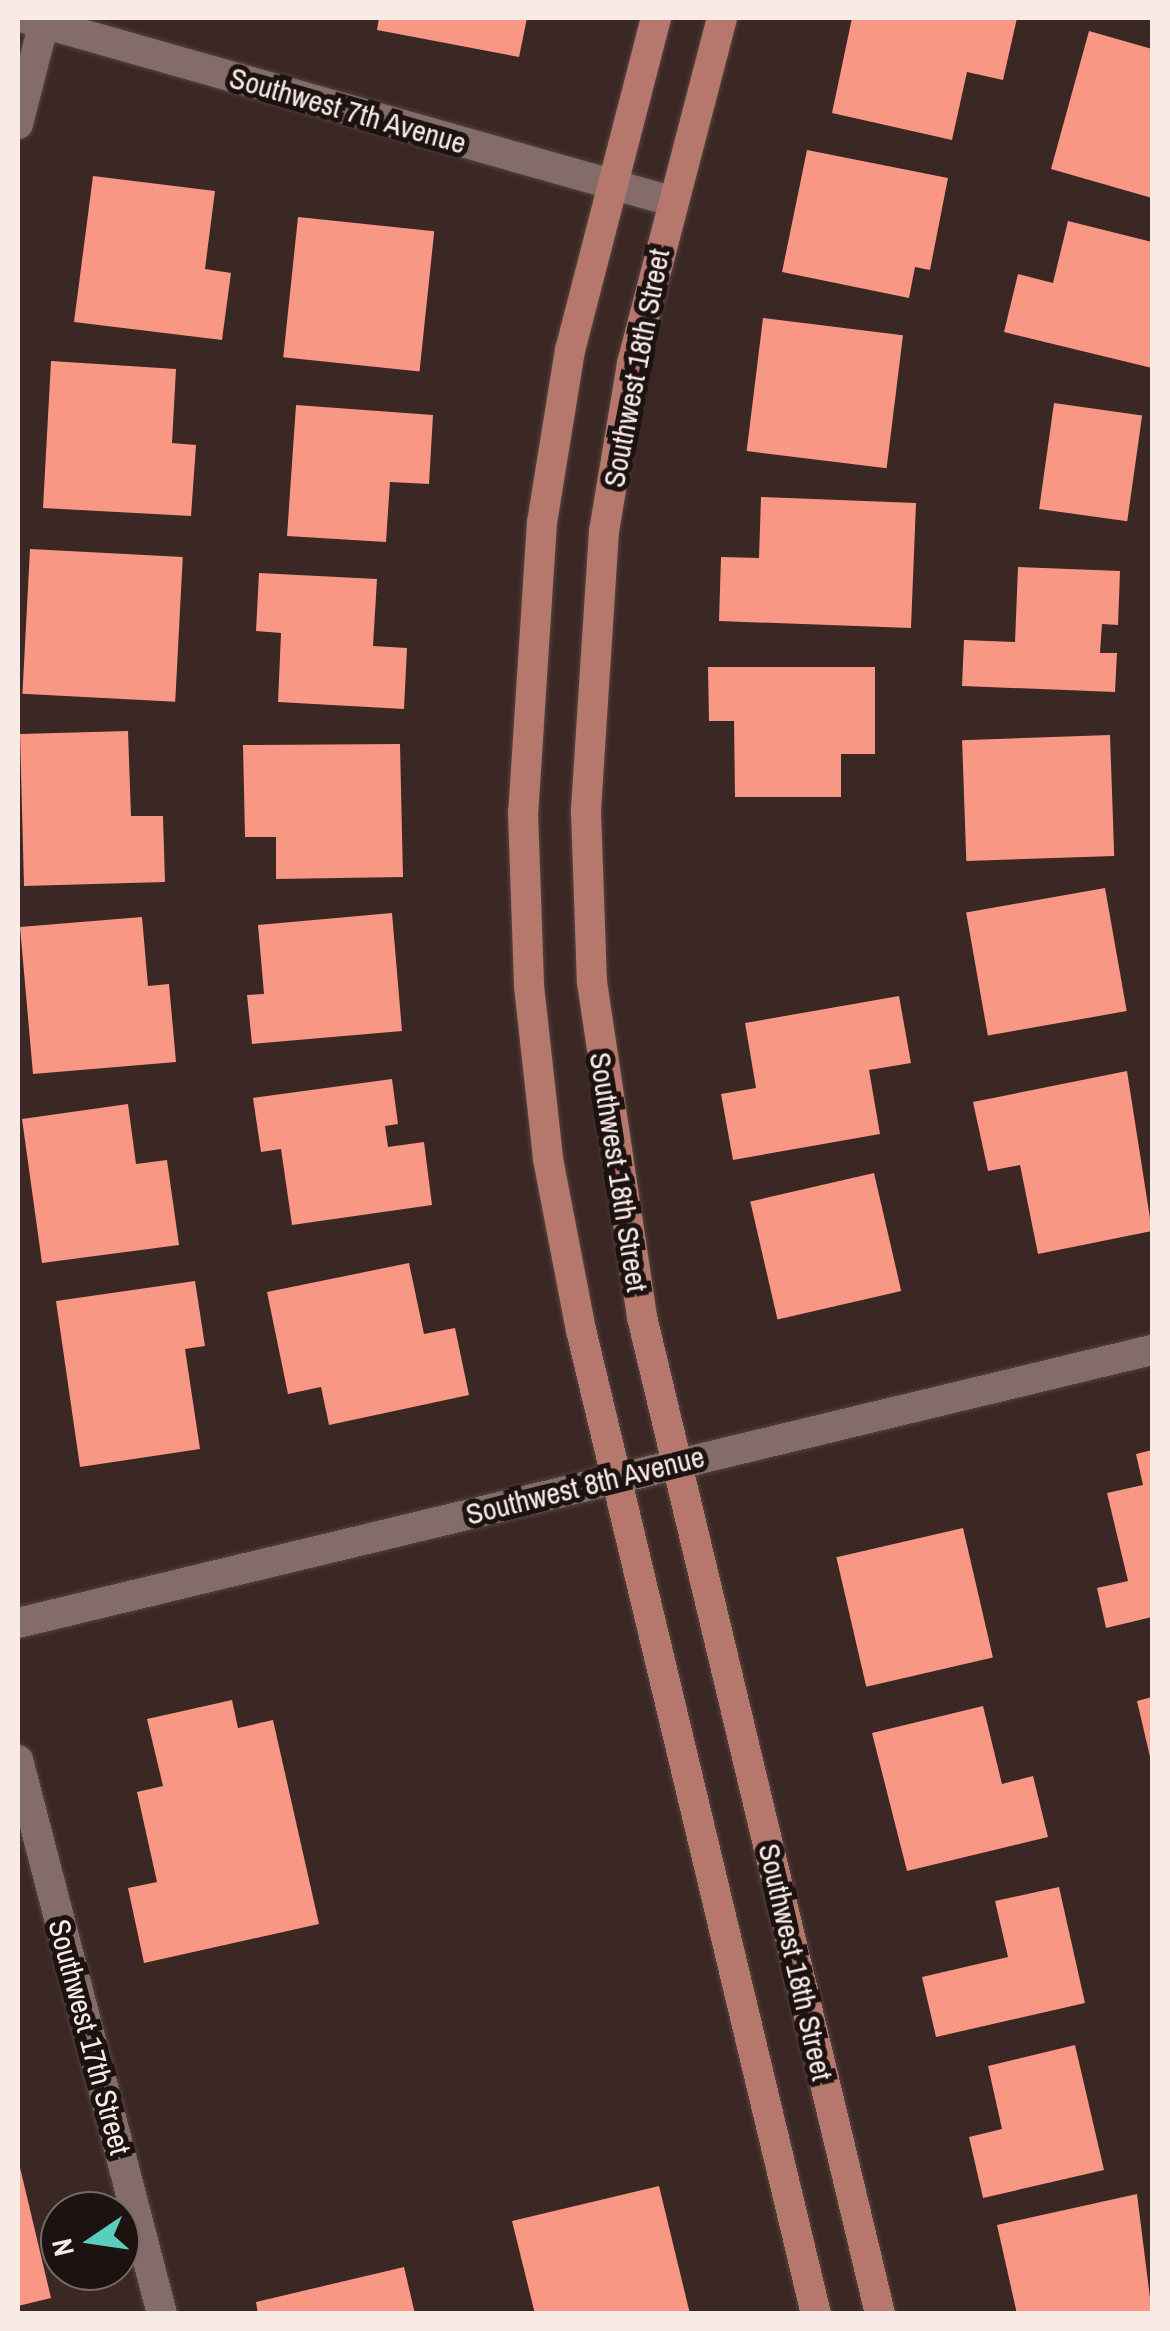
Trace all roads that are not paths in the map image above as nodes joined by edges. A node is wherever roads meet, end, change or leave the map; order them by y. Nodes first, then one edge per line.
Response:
1 (656, 18) edge
2 (722, 18) edge
3 (38, 19) edge
4 (18, 124) edge
5 (611, 185) junction
6 (671, 201) junction
7 (1152, 1350) edge
8 (676, 1462) junction
9 (615, 1476) junction
10 (18, 1623) edge
11 (18, 1760) edge
12 (162, 2314) edge
13 (816, 2314) edge
14 (880, 2314) edge

1 - 5 main road, Southwest 18th Street
2 - 6 main road, Southwest 18th Street
3 - 4 street
3 - 5 street, Southwest 7th Avenue
5 - 6 street, Southwest 7th Avenue
5 - 9 main road, Southwest 18th Street
6 - 8 main road, Southwest 18th Street
7 - 8 street, Southwest 8th Avenue
8 - 9 street, Southwest 8th Avenue
8 - 14 main road, Southwest 18th Street
9 - 10 street, Southwest 8th Avenue
9 - 13 main road, Southwest 18th Street
11 - 12 street, Southwest 17th Street

